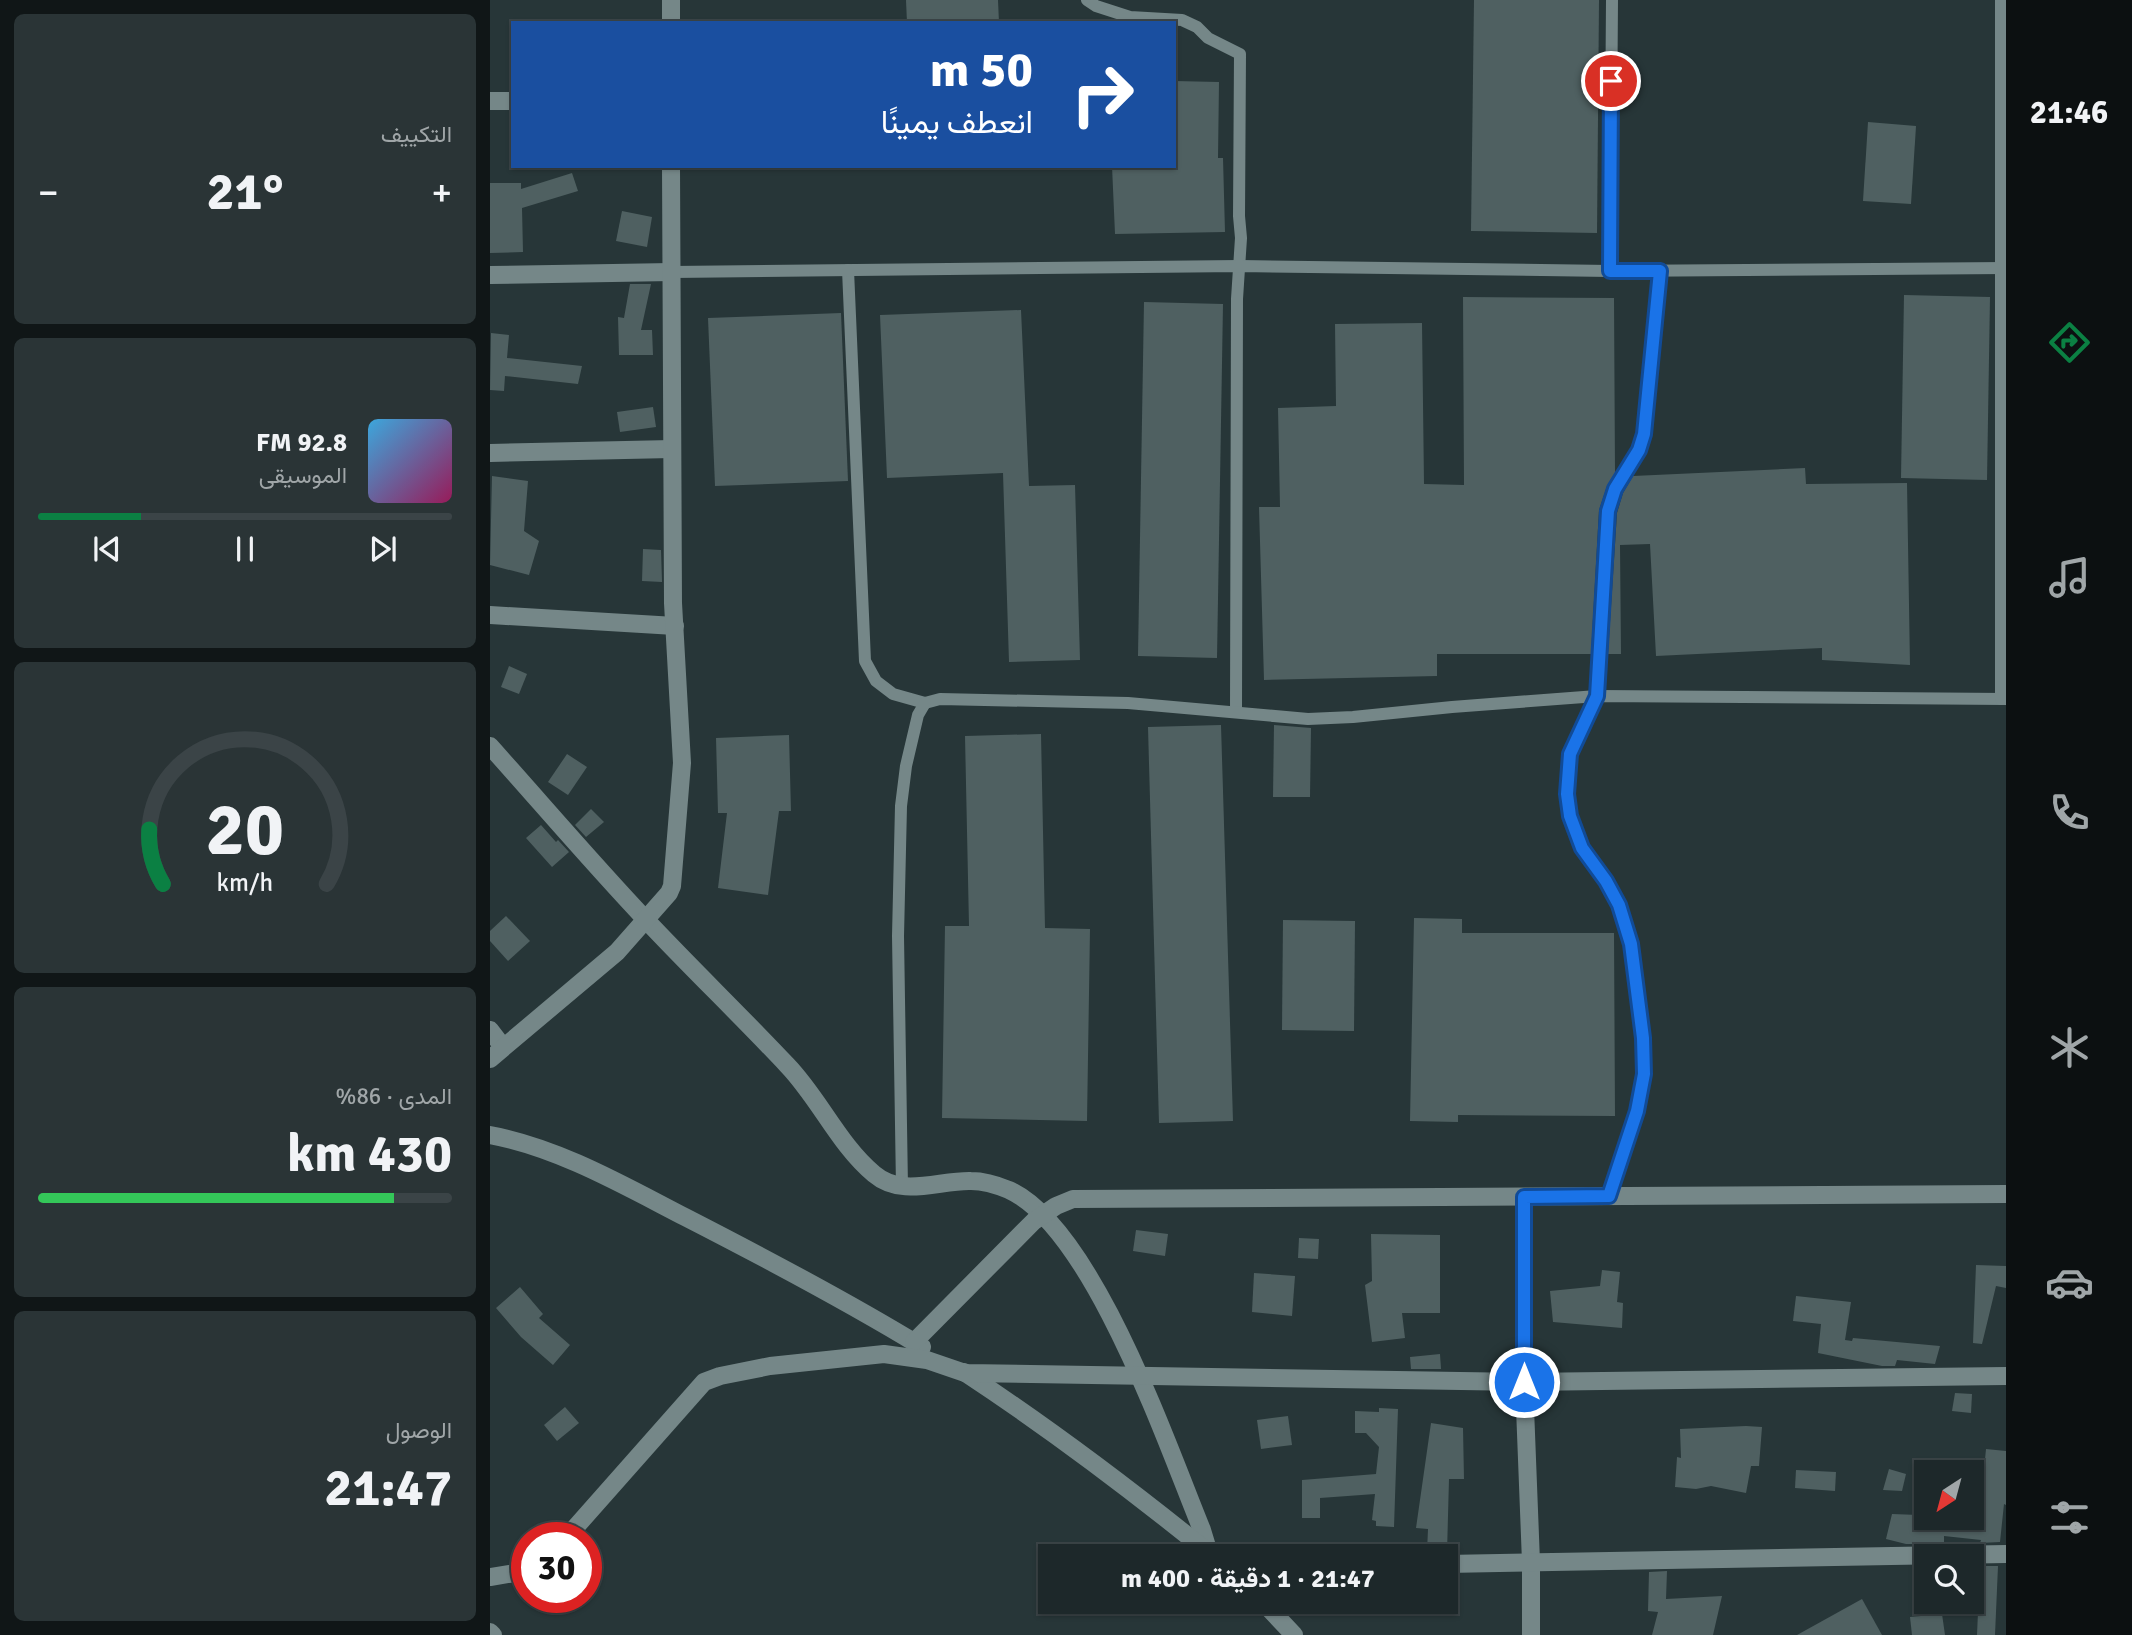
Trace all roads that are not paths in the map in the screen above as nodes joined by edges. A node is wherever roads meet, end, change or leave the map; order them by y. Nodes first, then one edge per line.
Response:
1 (671, 0) edge
2 (1087, 0) edge
3 (1612, 0) edge
4 (2001, 0) edge
5 (671, 21) edge
6 (490, 101) edge
7 (511, 101) edge
8 (671, 168) edge
9 (1240, 266) junction
10 (2003, 268) edge
11 (848, 270) junction
12 (1610, 271) junction
13 (1660, 271) junction
14 (672, 272) junction
15 (490, 275) edge
16 (672, 449) junction
17 (490, 453) edge
18 (490, 615) edge
19 (675, 626) junction
20 (1597, 696) junction
21 (2003, 699) edge
22 (925, 703) junction
23 (1236, 711) junction
24 (490, 746) edge
25 (645, 920) junction
26 (490, 1030) edge
27 (497, 1053) edge
28 (490, 1135) edge
29 (902, 1187) junction
30 (2006, 1194) edge
31 (1609, 1196) junction
32 (1524, 1197) junction
33 (1044, 1215) junction
34 (914, 1342) junction
35 (965, 1373) junction
36 (1139, 1375) junction
37 (2006, 1377) edge
38 (1524, 1382) junction
39 (580, 1522) edge
40 (1198, 1544) edge
41 (1207, 1544) edge
42 (2006, 1554) edge
43 (1531, 1562) junction
44 (1458, 1564) edge
45 (511, 1574) edge
46 (490, 1577) edge
47 (1274, 1614) edge
48 (1294, 1635) edge
49 (1531, 1635) edge

1 - 5 street
2 - 9 lane
3 - 12 lane
4 - 10 lane
6 - 7 street
8 - 14 street
9 - 11 lane
9 - 12 lane
9 - 23 lane
10 - 13 lane
10 - 21 lane
11 - 14 lane
11 - 22 lane
12 - 13 lane
13 - 20 lane
14 - 15 street
14 - 16 street
16 - 17 street
16 - 19 street
18 - 19 street
19 - 25 street
20 - 21 lane
20 - 23 lane
20 - 31 lane
22 - 23 lane
22 - 29 lane
24 - 25 street
25 - 27 street
25 - 29 street
26 - 27 street
28 - 34 street
29 - 33 street
30 - 31 street
31 - 32 street
32 - 33 street
32 - 38 street
33 - 34 street
33 - 36 street
34 - 35 street
35 - 36 street
35 - 39 street
35 - 40 street
36 - 38 street
36 - 41 street
37 - 38 street
38 - 43 street
42 - 43 street
43 - 44 street
43 - 49 street
45 - 46 street
47 - 48 street

